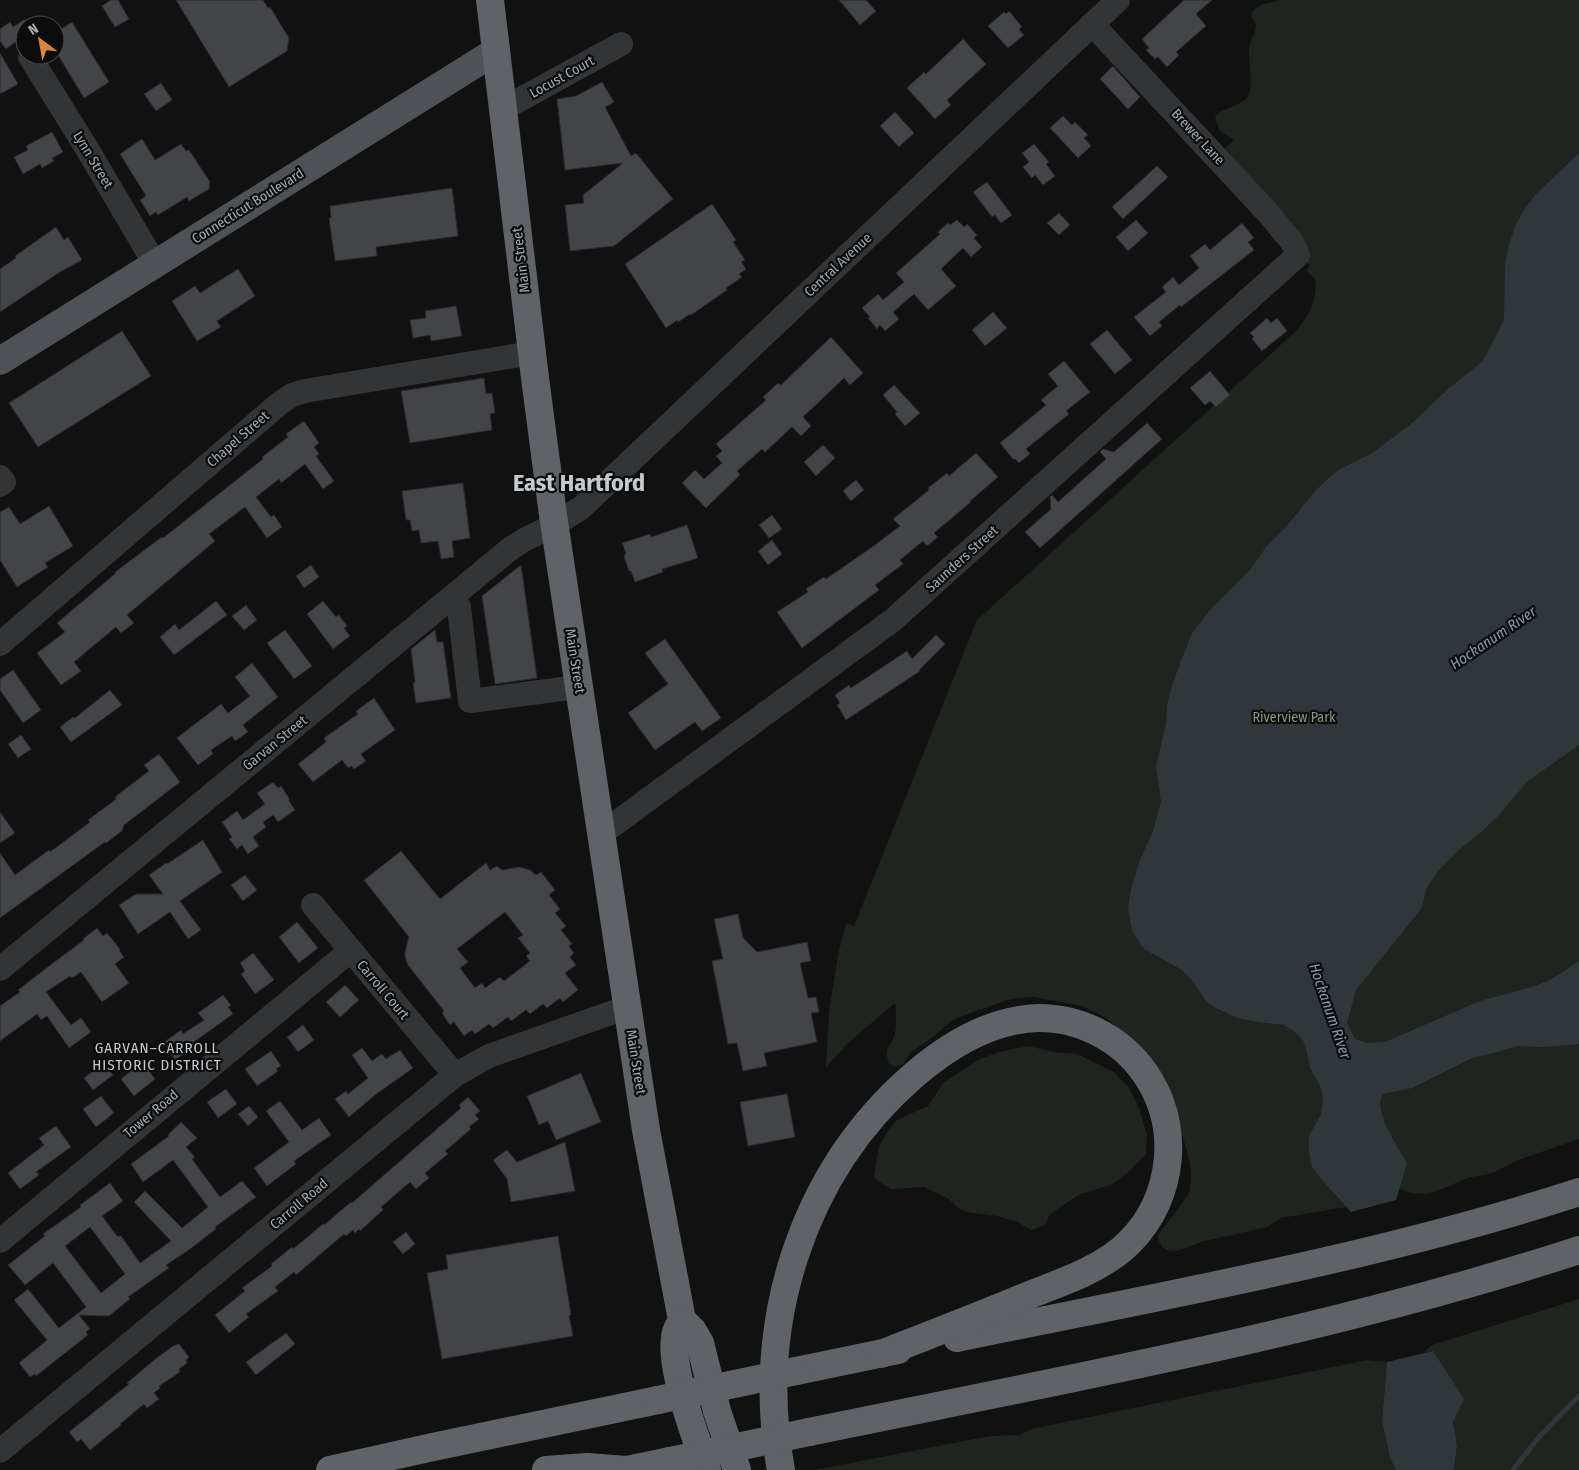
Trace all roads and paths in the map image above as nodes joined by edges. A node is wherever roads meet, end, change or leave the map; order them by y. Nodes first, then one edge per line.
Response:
1 (490, 0) edge
2 (1118, 0) edge
3 (1092, 24) junction
4 (621, 44) dead end
5 (496, 51) junction
6 (34, 65) edge
7 (503, 109) junction
8 (1298, 255) joint
9 (155, 264) junction
10 (532, 353) junction
11 (1, 357) edge
12 (0, 477) edge
13 (0, 485) edge
14 (554, 525) junction
15 (452, 597) junction
16 (0, 644) edge
17 (578, 687) junction
18 (601, 834) junction
19 (313, 905) dead end
20 (350, 951) junction
21 (0, 969) edge
22 (628, 1007) junction
23 (454, 1075) junction
24 (1579, 1192) edge
25 (0, 1241) edge
26 (1579, 1250) edge
27 (682, 1320) junction
28 (881, 1354) junction
29 (0, 1451) edge
30 (330, 1470) edge
31 (546, 1470) edge
32 (627, 1470) edge
33 (707, 1470) edge
34 (737, 1470) edge
35 (781, 1470) edge

1 - 5 highway, Main Street
2 - 3 street, Central Avenue
3 - 8 street, Brewer Lane
3 - 14 street, Central Avenue
4 - 7 street, Locust Court
5 - 7 highway, Main Street
5 - 9 main road, Connecticut Boulevard
6 - 9 street, Lynn Street
7 - 10 highway, Main Street
8 - 18 street, Saunders Street
9 - 11 main road, Connecticut Boulevard
10 - 14 highway, Main Street
10 - 16 street, Chapel Street
12 - 13 street
14 - 15 street, Garvan Street
14 - 17 highway, Main Street
15 - 17 street
15 - 21 street, Garvan Street
17 - 18 highway, Main Street
18 - 22 highway, Main Street
19 - 20 street, Carroll Court
20 - 23 street, Carroll Court
20 - 25 street, Tower Road
22 - 23 street, Carroll Road
22 - 27 highway, Main Street
23 - 29 street, Carroll Road
24 - 28 highway
26 - 32 highway, bridge
27 - 33 highway, Main Street
27 - 34 highway, Main Street
28 - 30 highway, bridge
28 - 35 highway
31 - 32 highway

